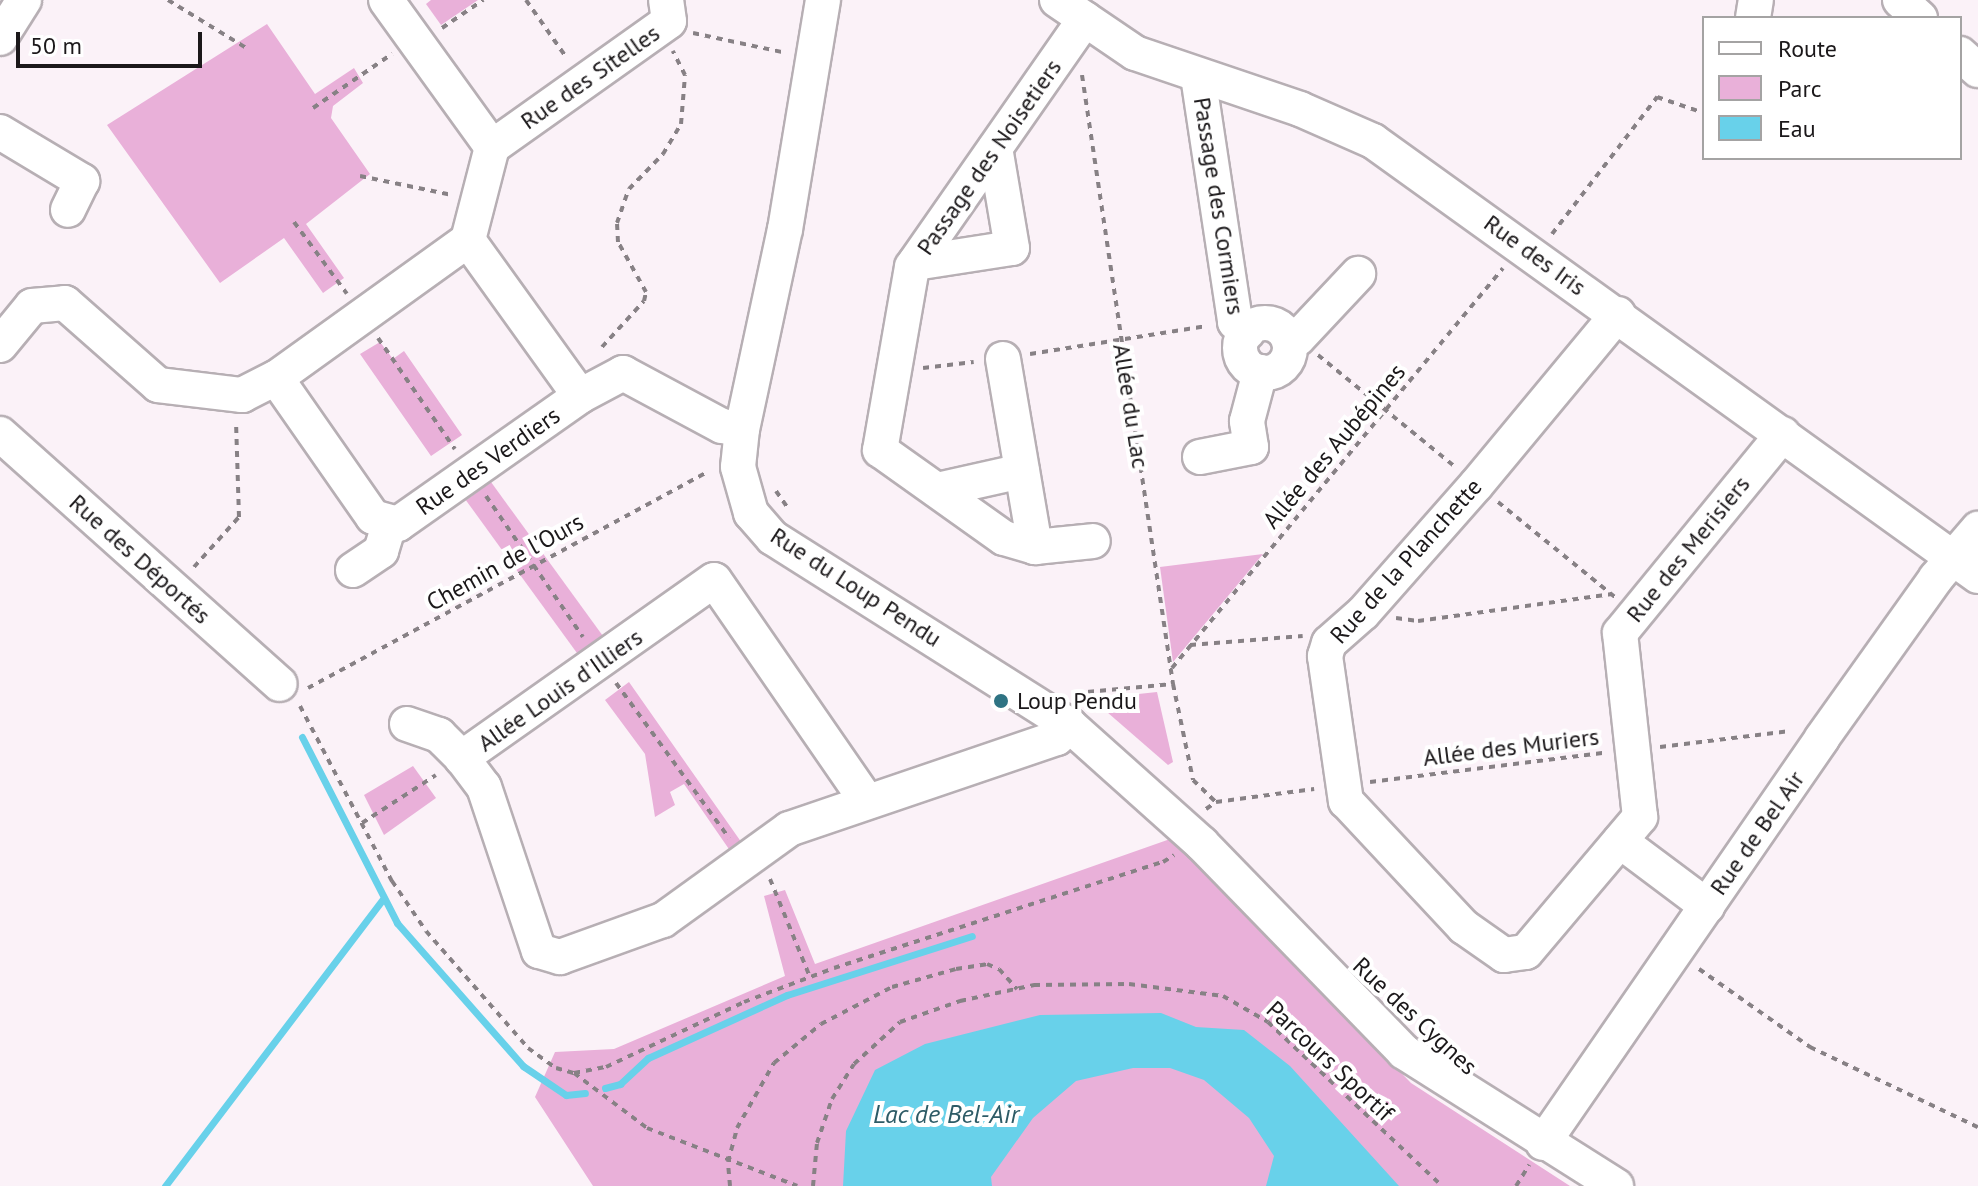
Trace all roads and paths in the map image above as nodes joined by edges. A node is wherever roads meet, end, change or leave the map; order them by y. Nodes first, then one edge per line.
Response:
1 (24, 0) edge
2 (168, 0) edge
3 (386, 0) edge
4 (483, 0) edge
5 (526, 0) edge
6 (823, 0) edge
7 (1900, 0) edge
8 (668, 11) edge
9 (1071, 12) edge
10 (1918, 16) edge
11 (0, 38) edge
12 (416, 42) junction
13 (248, 49) dead end
14 (1962, 56) edge
15 (813, 58) junction
16 (1978, 70) edge
17 (1198, 76) junction
18 (582, 81) junction
19 (313, 108) dead end
20 (1702, 112) edge
21 (0, 132) edge
22 (492, 147) junction
23 (995, 148) junction
24 (360, 176) dead end
25 (478, 200) junction
26 (68, 210) dead end
27 (294, 222) dead end
28 (468, 240) junction
29 (1529, 249) junction
30 (915, 263) junction
31 (1358, 274) dead end
32 (1618, 314) junction
33 (363, 316) junction
34 (1241, 327) junction
35 (1120, 340) junction
36 (1294, 340) junction
37 (0, 345) edge
38 (602, 347) dead end
39 (1003, 359) junction
40 (893, 372) junction
41 (1260, 372) junction
42 (276, 378) junction
43 (235, 395) junction
44 (580, 396) junction
45 (1387, 411) junction
46 (742, 429) junction
47 (0, 434) edge
48 (1783, 434) junction
49 (1200, 457) dead end
50 (738, 467) junction
51 (1022, 471) junction
52 (471, 473) junction
53 (1476, 485) junction
54 (937, 490) junction
55 (390, 522) junction
56 (1978, 529) edge
57 (1093, 541) dead end
58 (1035, 547) junction
59 (1965, 566) edge
60 (532, 567) junction
61 (353, 570) dead end
62 (173, 589) junction
63 (1624, 604) junction
64 (1363, 613) junction
65 (1329, 643) junction
66 (1190, 645) junction
67 (601, 663) junction
68 (1171, 669) junction
69 (1173, 684) junction
70 (293, 687) joint
71 (1070, 709) junction
72 (407, 724) dead end
73 (1822, 738) junction
74 (1632, 750) junction
75 (462, 758) junction
76 (1340, 786) junction
77 (866, 800) junction
78 (1216, 802) junction
79 (1203, 821) junction
80 (362, 823) dead end
81 (1630, 829) junction
82 (752, 856) junction
83 (1707, 906) junction
84 (1675, 952) junction
85 (810, 977) dead end
86 (1017, 989) junction
87 (574, 1073) dead end
88 (1978, 1127) edge
89 (1543, 1143) junction
90 (728, 1162) junction
91 (730, 1186) edge
92 (797, 1186) edge
93 (813, 1186) edge
94 (1442, 1186) edge
95 (1616, 1186) edge

1 - 11 street
2 - 13 path
3 - 12 street
4 - 12 path
5 - 18 path
6 - 15 street, Rue du Loup Pendu
7 - 10 street
8 - 15 path
8 - 18 street, Rue des Sitelles
8 - 38 path
9 - 17 street, Rue des Iris
9 - 23 street, Passage des Noisetiers
9 - 35 path, Allée du Lac
12 - 19 path
12 - 22 street
14 - 16 street
15 - 46 street, Rue du Loup Pendu
17 - 29 street, Rue des Iris
17 - 34 street, Passage des Cormiers
18 - 22 street, Rue des Sitelles
20 - 29 path, Allée des Aubépines
21 - 26 street
22 - 25 street
23 - 30 street, Passage des Noisetiers
23 - 30 street
24 - 25 path
25 - 28 street
27 - 33 path
28 - 33 street
28 - 44 street, Rue des Verdiers
29 - 32 street, Rue des Iris
29 - 45 path, Allée des Aubépines
30 - 40 street, Passage des Noisetiers
31 - 36 street
32 - 48 street, Rue des Iris
32 - 53 street, Rue de la Planchette
33 - 42 street
33 - 52 path
34 - 35 path
34 - 36 street, Passage des Cormiers
34 - 41 street, Passage des Cormiers
35 - 39 path
35 - 68 path, Allée du Lac
36 - 41 street
36 - 45 path
37 - 43 street
39 - 40 path
39 - 51 street
40 - 54 street, Passage des Noisetiers
41 - 49 street
42 - 43 street
42 - 55 street, Rue des Verdiers
43 - 62 path
44 - 46 street
44 - 52 street, Rue des Verdiers
45 - 53 path
45 - 66 path, Allée des Aubépines
46 - 50 street, Rue du Loup Pendu
47 - 62 street, Rue des Déportés
48 - 59 street, Rue des Iris
48 - 63 street, Rue des Merisiers
50 - 60 path, Chemin de l'Ours
50 - 71 street, Rue du Loup Pendu
51 - 54 street
51 - 58 street
52 - 55 street, Rue des Verdiers
52 - 60 path
53 - 63 path
53 - 64 street, Rue de la Planchette
54 - 58 street, Passage des Noisetiers
55 - 61 street
56 - 59 street, Rue de Bel Air
57 - 58 street, Passage des Noisetiers
59 - 73 street, Rue de Bel Air
60 - 67 path
60 - 70 path, Chemin de l'Ours
62 - 70 street, Rue des Déportés
63 - 64 path
63 - 74 street, Rue des Merisiers
64 - 65 street, Rue de la Planchette
65 - 66 path
65 - 76 street, Rue de la Planchette
66 - 68 path, Allée des Aubépines
67 - 75 street, Allée Louis d'Illiers
67 - 77 street, Allée Louis d'Illiers
67 - 82 path
68 - 69 path, Allée du Lac
69 - 71 path
69 - 78 path, Allée du Lac
71 - 77 street, Allée Louis d'Illiers
71 - 79 street, Rue du Loup Pendu
72 - 75 street
73 - 74 path, Allée des Muriers
73 - 83 street, Rue de Bel Air
74 - 76 path, Allée des Muriers
74 - 81 street, Rue des Merisiers
75 - 80 path
75 - 82 street, Allée Louis d'Illiers
76 - 78 path, Allée des Muriers
76 - 81 street, Rue de la Planchette
77 - 82 street, Allée Louis d'Illiers
78 - 79 path
79 - 89 street, Rue des Cygnes
81 - 83 street
82 - 85 path
83 - 84 street, Rue de Bel Air
84 - 88 path
84 - 89 street, Rue de Bel Air
86 - 90 path
86 - 93 path, Parcours Sportif
86 - 94 path, Parcours Sportif
87 - 90 path
89 - 95 street, Rue des Cygnes
90 - 91 path
90 - 92 path

